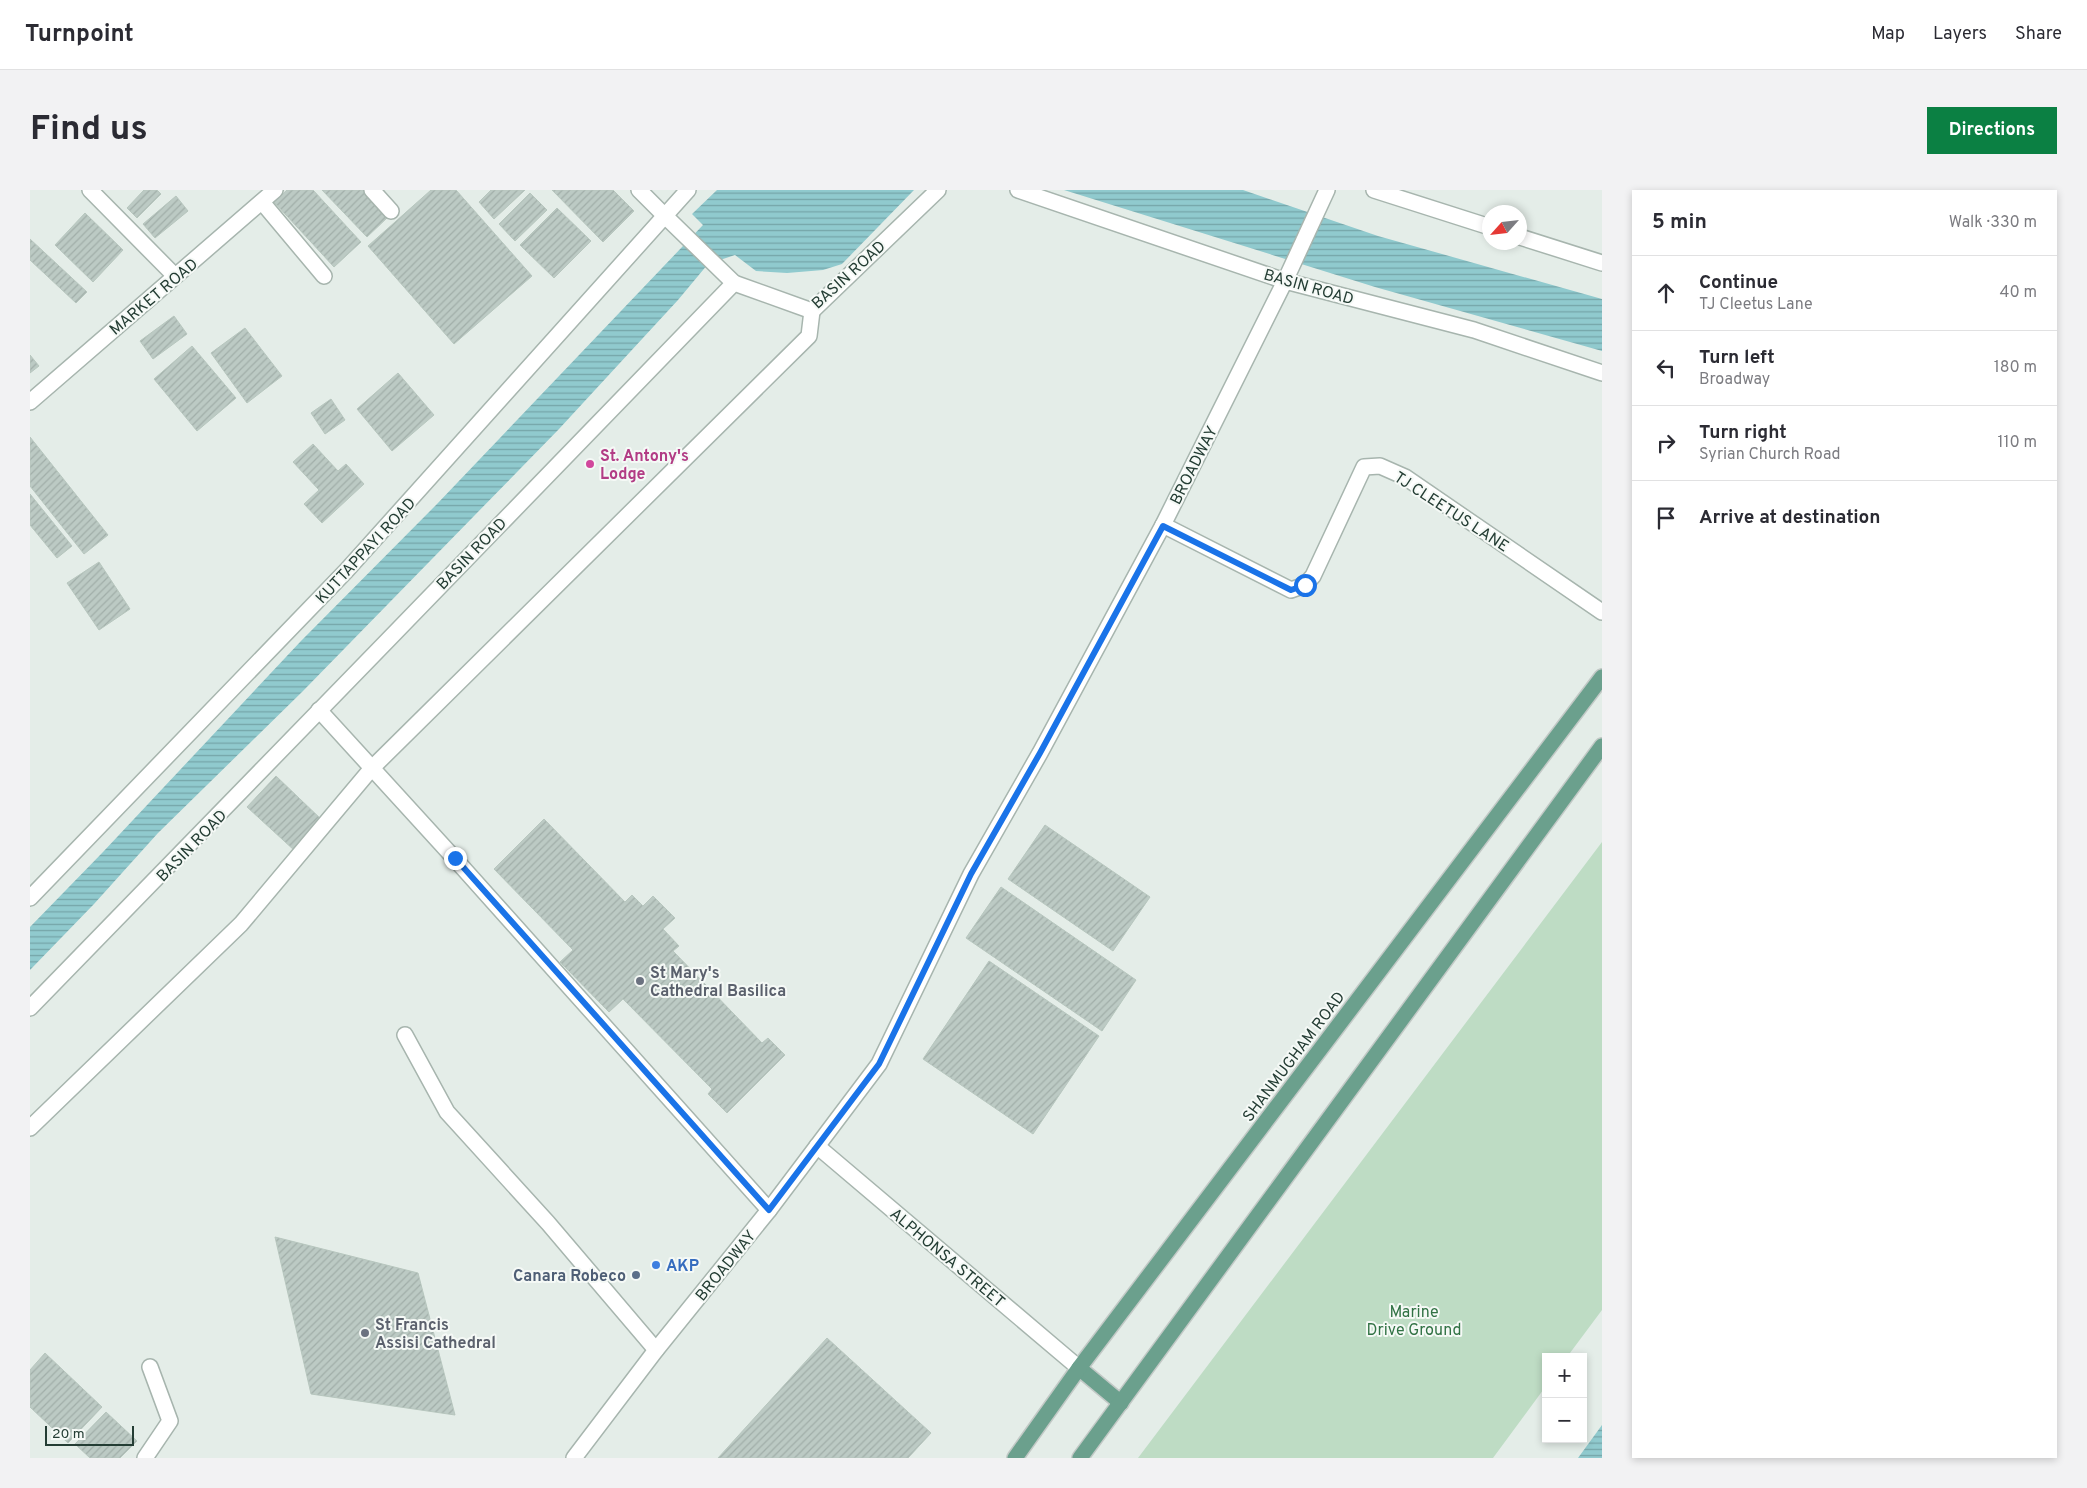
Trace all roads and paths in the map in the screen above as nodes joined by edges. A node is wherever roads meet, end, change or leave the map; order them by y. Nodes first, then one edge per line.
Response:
1 (90, 190) edge
2 (275, 190) edge
3 (372, 190) edge
4 (638, 190) edge
5 (688, 190) edge
6 (938, 190) edge
7 (1018, 190) edge
8 (1327, 190) edge
9 (1374, 190) edge
10 (262, 202) junction
11 (391, 211) dead end
12 (664, 215) junction
13 (1482, 224) edge
14 (1527, 239) edge
15 (1602, 263) edge
16 (175, 276) junction
17 (324, 276) dead end
18 (1285, 281) junction
19 (734, 283) junction
20 (812, 311) junction
21 (1602, 373) edge
22 (30, 402) edge
23 (1163, 526) junction
24 (1602, 612) edge
25 (1602, 677) edge
26 (319, 710) junction
27 (1602, 746) edge
28 (372, 768) junction
29 (30, 898) edge
30 (30, 1008) edge
31 (405, 1035) dead end
32 (30, 1128) edge
33 (817, 1146) junction
34 (769, 1210) junction
35 (656, 1350) junction
36 (150, 1367) dead end
37 (1079, 1368) junction
38 (1121, 1402) junction
39 (144, 1458) edge
40 (574, 1458) edge
41 (1014, 1458) edge
42 (1080, 1458) edge

1 - 16 street
2 - 10 street, MARKET ROAD
3 - 11 street
4 - 12 street
5 - 12 street, KUTTAPPAYI ROAD
6 - 20 street, BASIN ROAD
7 - 18 street, BASIN ROAD
8 - 18 street, BROADWAY
9 - 13 street
10 - 16 street, MARKET ROAD
10 - 17 street
12 - 19 street
12 - 29 street, KUTTAPPAYI ROAD
14 - 15 street
16 - 22 street, MARKET ROAD
18 - 21 street, BASIN ROAD
18 - 23 street, BROADWAY
19 - 20 street, BASIN ROAD
19 - 26 street, BASIN ROAD
20 - 28 street
23 - 24 street, TJ CLEETUS LANE
23 - 33 street, BROADWAY
25 - 37 main road, SHANMUGHAM ROAD
26 - 28 street
26 - 30 street, BASIN ROAD
27 - 38 main road
28 - 32 street
28 - 34 street
31 - 35 street
33 - 34 street, BROADWAY
33 - 37 street, ALPHONSA STREET
34 - 35 street, BROADWAY
35 - 40 street, BROADWAY
36 - 39 street
37 - 38 main road
37 - 41 main road, SHANMUGHAM ROAD
38 - 42 main road

